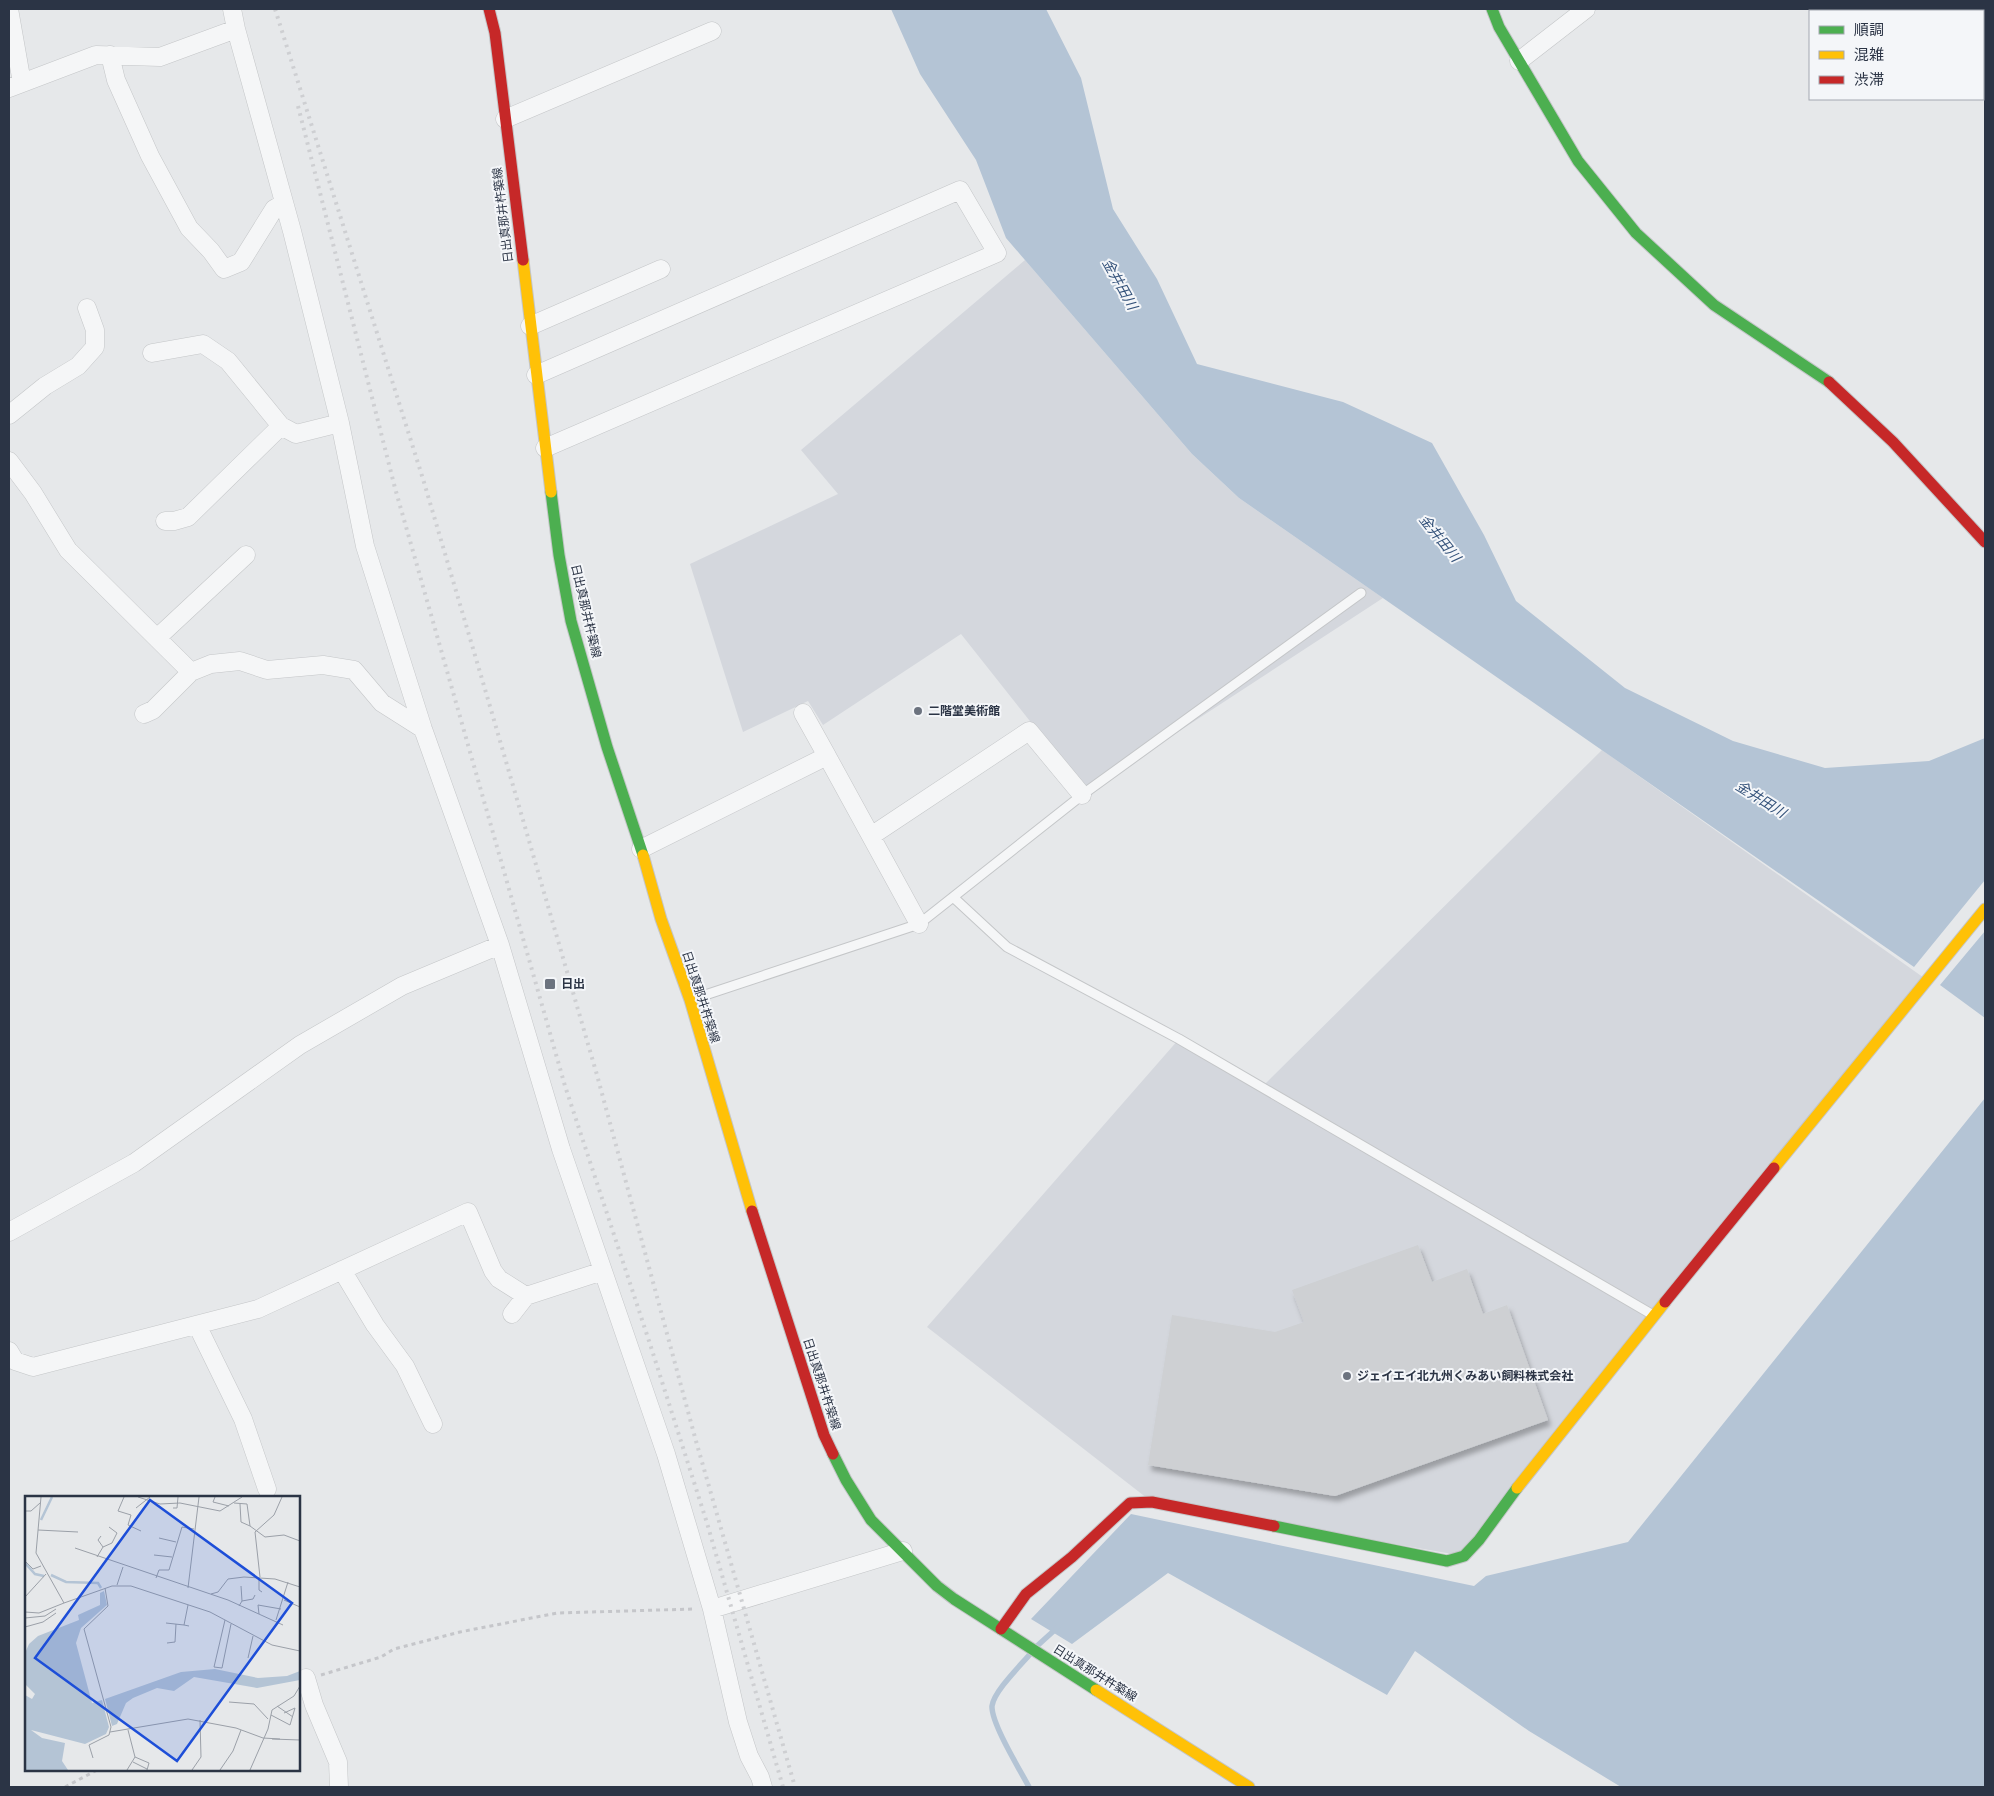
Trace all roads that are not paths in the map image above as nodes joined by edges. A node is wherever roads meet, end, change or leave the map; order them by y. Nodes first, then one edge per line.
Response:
1 (9, 9) edge
2 (232, 9) edge
3 (489, 9) edge
4 (1492, 9) edge
5 (1586, 9) edge
6 (236, 29) junction
7 (712, 31) dead end
8 (110, 55) junction
9 (1519, 61) junction
10 (15, 86) edge
11 (505, 119) junction
12 (285, 206) junction
13 (661, 269) dead end
14 (88, 308) dead end
15 (530, 326) junction
16 (152, 353) dead end
17 (536, 376) junction
18 (9, 415) edge
19 (340, 423) junction
20 (281, 426) junction
21 (545, 448) junction
22 (9, 462) edge
23 (165, 521) dead end
24 (1985, 542) edge
25 (246, 555) dead end
26 (1361, 593) dead end
27 (157, 638) junction
28 (191, 672) junction
29 (803, 712) dead end
30 (144, 714) dead end
31 (423, 730) junction
32 (827, 756) junction
33 (1082, 795) junction
34 (871, 836) junction
35 (641, 850) junction
36 (954, 897) junction
37 (1985, 909) edge
38 (919, 924) junction
39 (500, 945) junction
40 (690, 1000) junction
41 (9, 1232) edge
42 (342, 1270) junction
43 (603, 1271) junction
44 (526, 1296) junction
45 (512, 1314) dead end
46 (1654, 1315) junction
47 (197, 1325) junction
48 (9, 1351) edge
49 (433, 1424) dead end
50 (267, 1489) dead end
51 (903, 1551) junction
52 (712, 1609) junction
53 (1001, 1629) junction
54 (306, 1678) road end
55 (338, 1787) edge
56 (763, 1787) edge
57 (1249, 1787) edge

1 - 10 street
2 - 6 street
3 - 11 street, 日出真那井杵築線
4 - 9 street
5 - 9 street
6 - 8 street
6 - 12 street
7 - 11 street
8 - 10 street
8 - 12 street
9 - 24 street
11 - 15 street, 日出真那井杵築線
12 - 19 street
13 - 15 street
14 - 18 street
15 - 17 street, 日出真那井杵築線
16 - 20 street
17 - 21 street, 日出真那井杵築線
17 - 21 street
19 - 20 street
19 - 31 street
20 - 23 street
21 - 35 street, 日出真那井杵築線
22 - 27 street
25 - 27 street
26 - 33 lane
27 - 28 street
28 - 30 street
28 - 31 street
29 - 32 street
31 - 39 street
32 - 34 street
32 - 35 street
33 - 34 street
33 - 36 lane
34 - 38 street
35 - 40 street, 日出真那井杵築線
36 - 38 lane
36 - 46 lane
37 - 46 street
38 - 40 lane
39 - 41 street
39 - 43 street
40 - 51 street, 日出真那井杵築線
42 - 44 street
42 - 47 street
42 - 49 street
43 - 44 street
43 - 52 street
44 - 45 street
46 - 53 street
47 - 48 street
47 - 50 street
51 - 52 street
51 - 53 street, 日出真那井杵築線
52 - 56 street
53 - 57 street, 日出真那井杵築線
54 - 55 street

